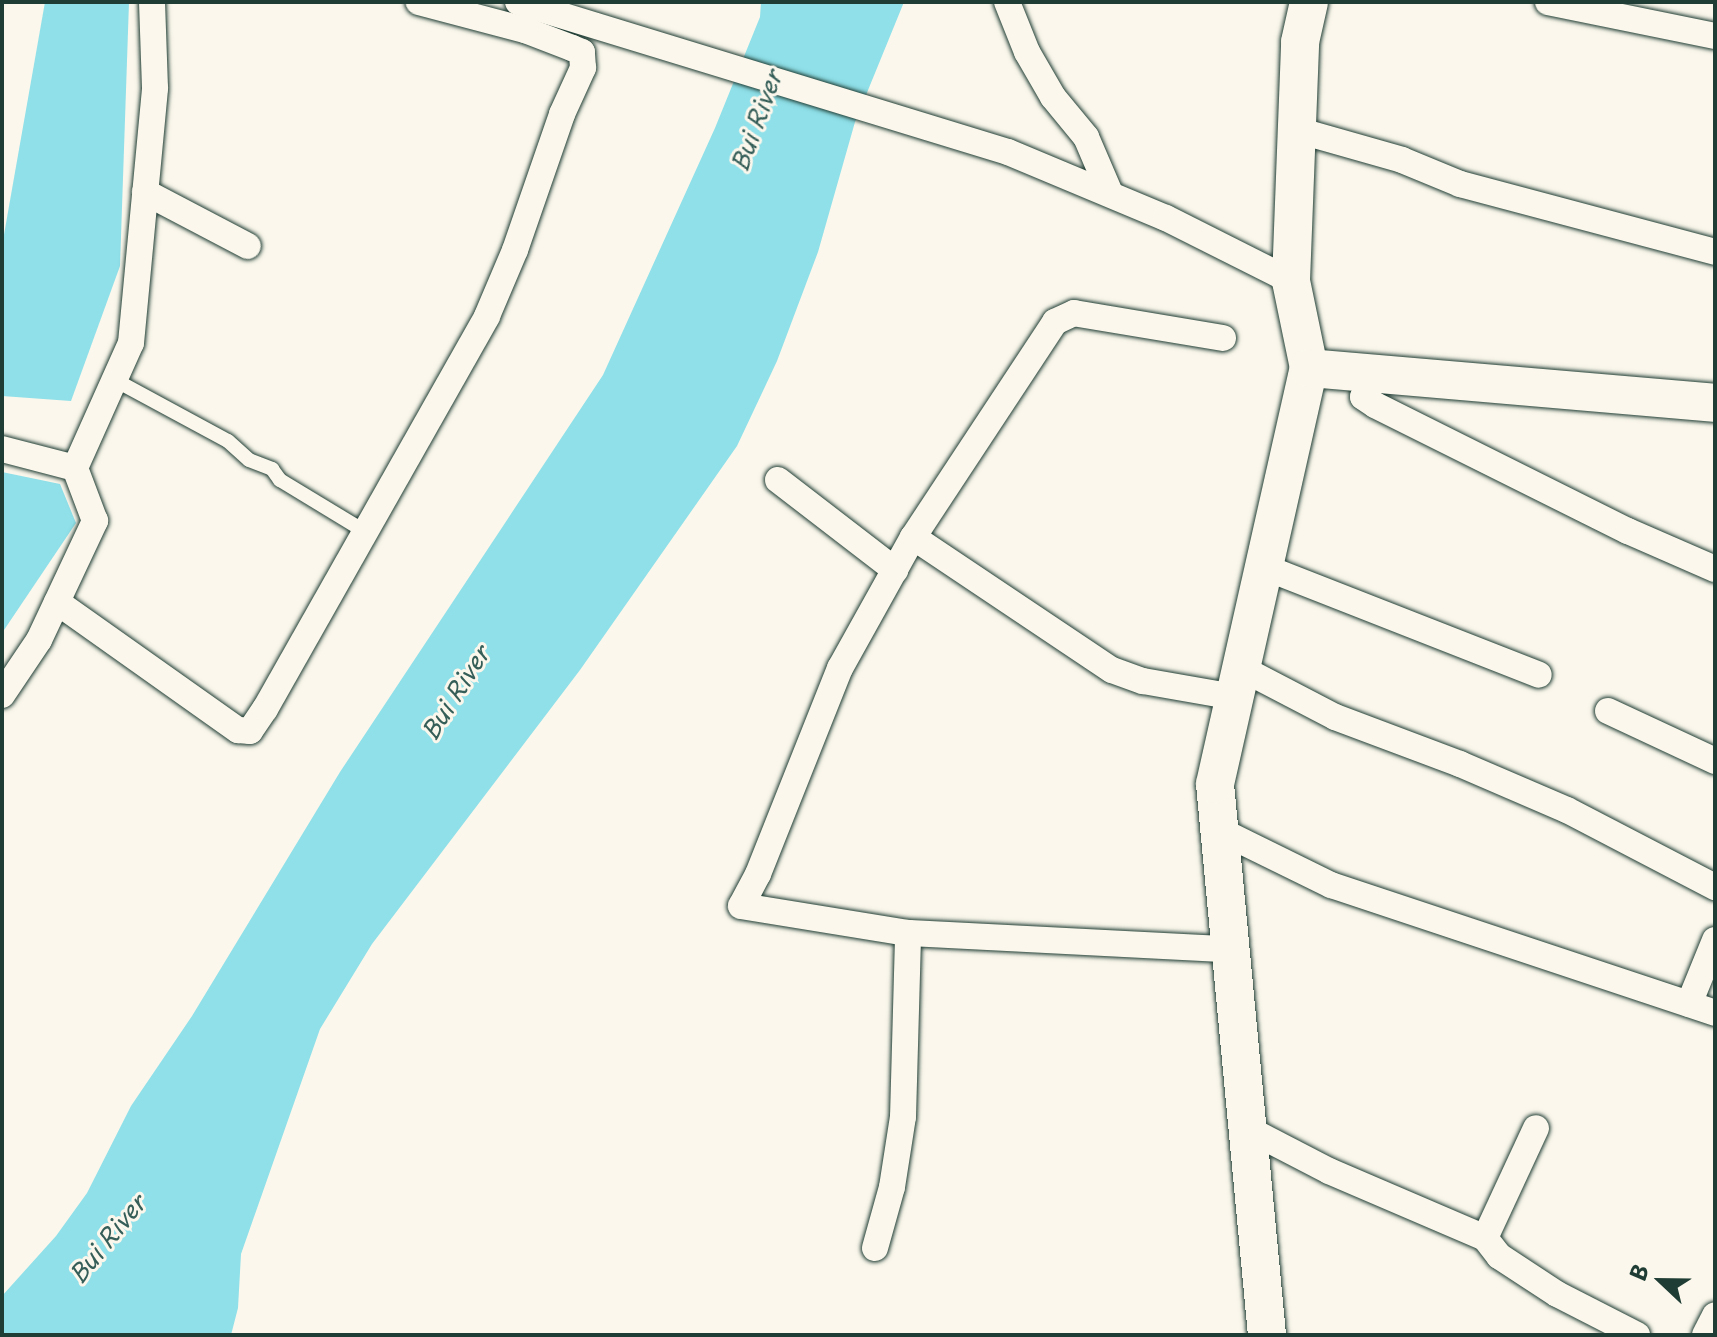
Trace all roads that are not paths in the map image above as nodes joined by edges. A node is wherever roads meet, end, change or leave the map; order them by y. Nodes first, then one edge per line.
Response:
1 (152, 2) edge
2 (419, 2) edge
3 (518, 2) edge
4 (1007, 2) edge
5 (1309, 2) edge
6 (1548, 2) edge
7 (1715, 36) edge
8 (1297, 130) junction
9 (145, 192) junction
10 (1110, 193) junction
11 (248, 246) dead end
12 (1715, 252) edge
13 (1291, 281) junction
14 (1223, 338) dead end
15 (1309, 368) junction
16 (1378, 373) junction
17 (115, 380) junction
18 (1715, 403) edge
19 (2, 449) edge
20 (75, 468) junction
21 (778, 480) dead end
22 (366, 532) junction
23 (913, 537) junction
24 (1264, 567) junction
25 (1715, 569) edge
26 (895, 570) junction
27 (57, 602) junction
28 (1539, 675) dead end
29 (1238, 683) junction
30 (2, 695) edge
31 (1608, 711) dead end
32 (1715, 761) edge
33 (1219, 830) junction
34 (1715, 887) edge
35 (908, 933) junction
36 (1715, 940) edge
37 (1229, 949) junction
38 (1689, 1004) junction
39 (1715, 1013) edge
40 (1246, 1128) junction
41 (1536, 1128) dead end
42 (1485, 1238) junction
43 (875, 1248) dead end
44 (1715, 1315) edge
45 (1267, 1335) edge
46 (1637, 1335) edge
47 (1705, 1335) edge

1 - 9 street
2 - 22 street
3 - 10 street
4 - 10 street
5 - 8 street
6 - 7 street
8 - 12 street
8 - 13 street
9 - 11 street
9 - 17 street
10 - 13 street
13 - 15 street
14 - 23 street
15 - 16 street
15 - 24 street
16 - 18 street
16 - 25 street
17 - 20 street
17 - 22 lane
19 - 20 street
20 - 27 street
21 - 26 street
22 - 27 street
23 - 26 street
23 - 29 street
24 - 28 street
24 - 29 street
26 - 35 street
27 - 30 street
29 - 33 street
29 - 34 street
31 - 32 street
33 - 37 street
33 - 38 street
35 - 37 street
35 - 43 street
36 - 38 street
37 - 40 street
38 - 39 street
40 - 42 street
40 - 45 street
41 - 42 street
42 - 46 street
44 - 47 street

